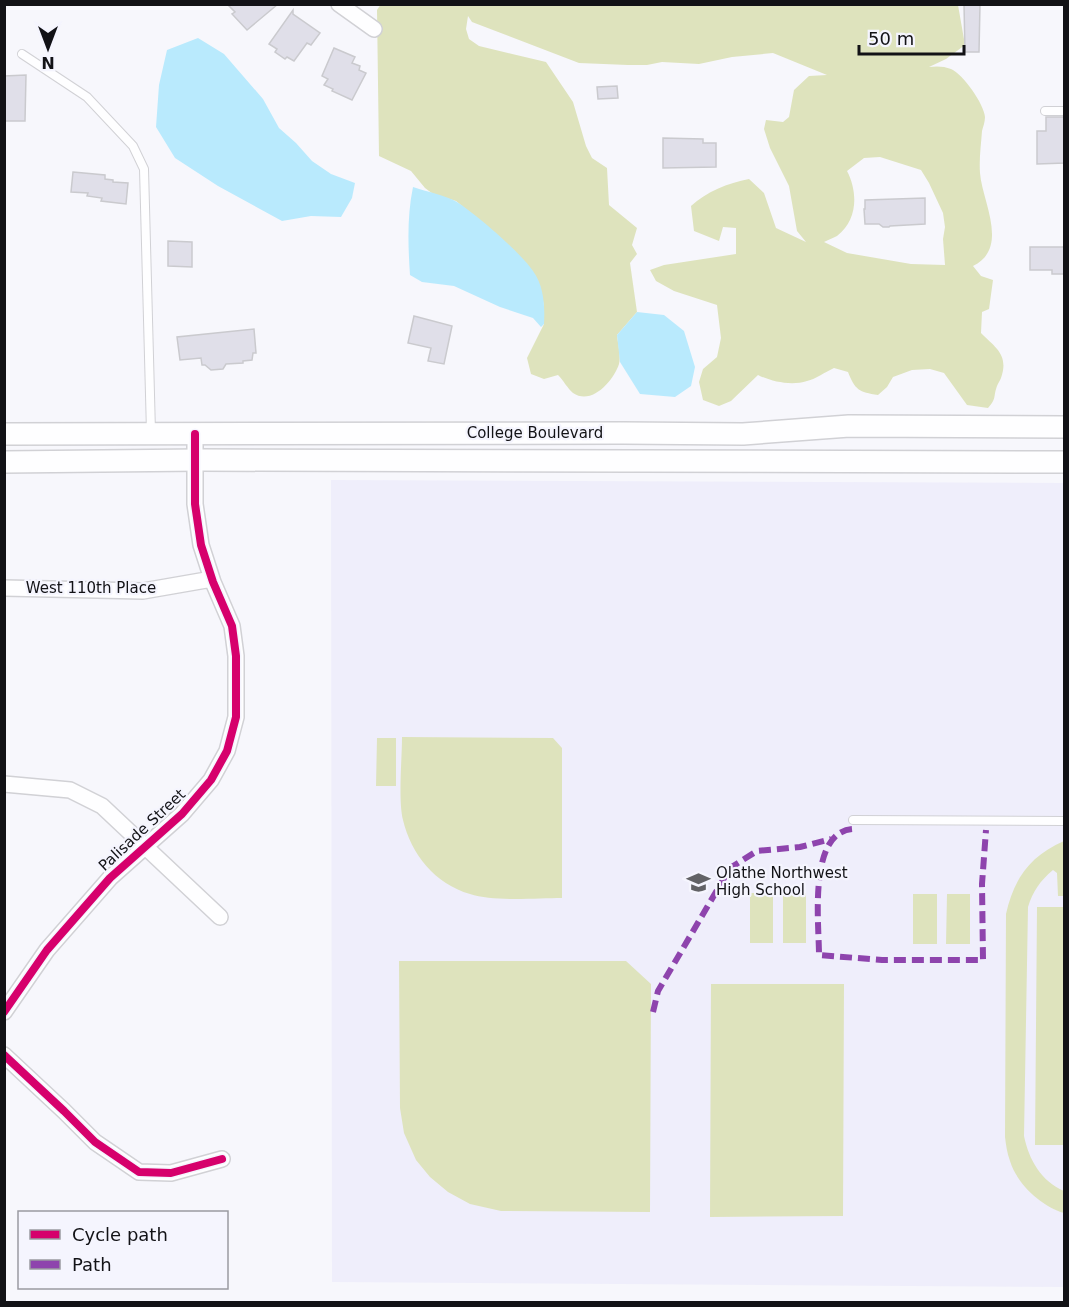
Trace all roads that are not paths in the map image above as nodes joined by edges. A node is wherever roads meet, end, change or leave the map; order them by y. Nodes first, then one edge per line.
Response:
1 (339, 4) edge
2 (374, 29) dead end
3 (22, 54) dead end
4 (1045, 111) dead end
5 (1065, 111) edge
6 (1065, 427) edge
7 (4, 434) edge
8 (151, 434) junction
9 (195, 434) junction
10 (196, 460) junction
11 (4, 462) edge
12 (1065, 462) edge
13 (212, 579) junction
14 (4, 588) edge
15 (4, 784) edge
16 (853, 820) dead end
17 (1065, 821) edge
18 (144, 846) junction
19 (220, 917) dead end
20 (4, 1012) edge
21 (4, 1055) edge
22 (222, 1159) dead end

1 - 2 street
3 - 8 lane
4 - 5 lane
6 - 9 main road, College Boulevard
7 - 8 main road, College Boulevard
8 - 9 main road, College Boulevard
9 - 10 street, Palisade Street
10 - 11 main road, College Boulevard
10 - 12 main road, College Boulevard
10 - 13 street, Palisade Street
13 - 14 street, West 110th Place
13 - 18 street, Palisade Street
15 - 18 street
16 - 17 lane
18 - 19 street
18 - 20 street, Palisade Street
21 - 22 street

